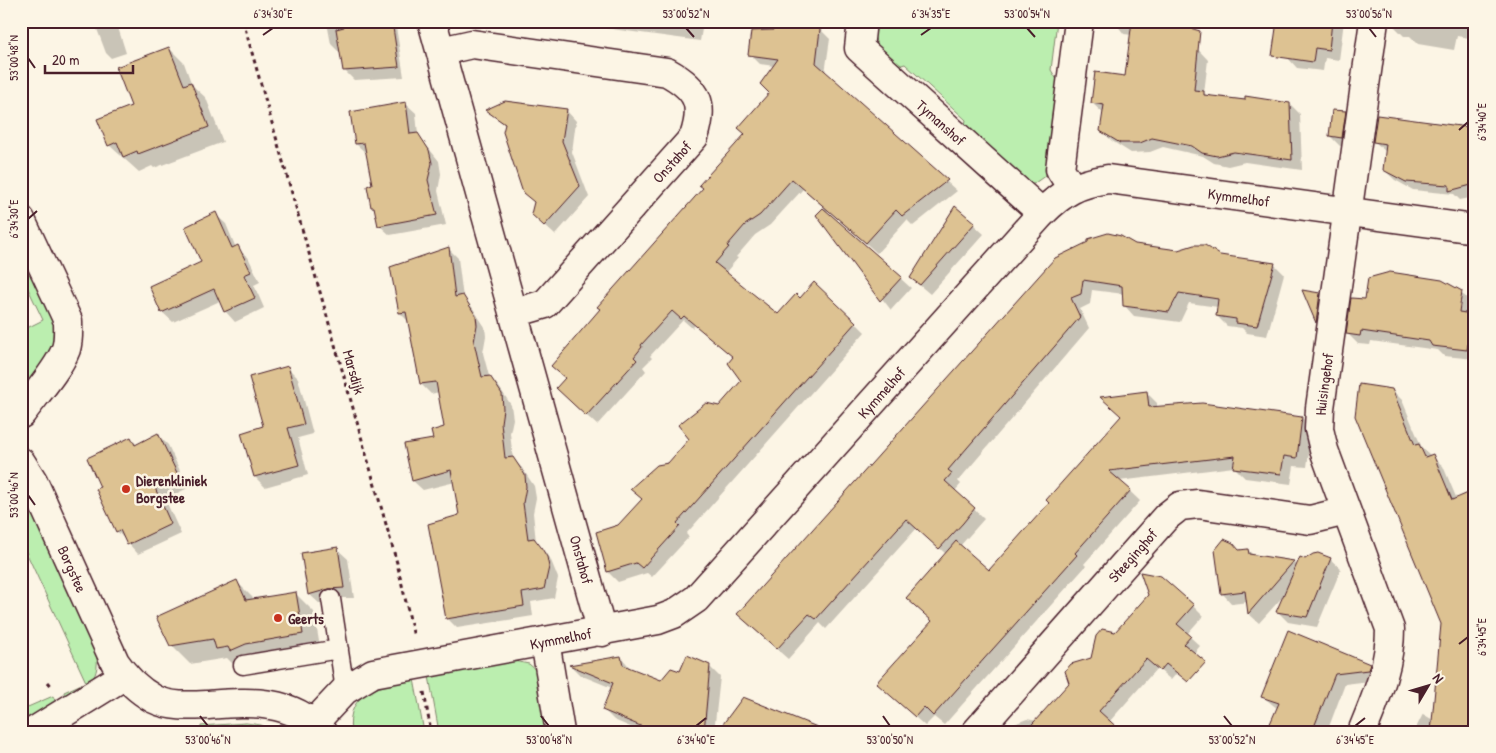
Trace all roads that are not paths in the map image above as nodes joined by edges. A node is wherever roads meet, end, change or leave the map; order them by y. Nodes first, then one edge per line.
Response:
1 (432, 21) edge
2 (862, 21) edge
3 (1079, 21) edge
4 (1374, 21) edge
5 (441, 51) junction
6 (1072, 188) junction
7 (1346, 211) junction
8 (1042, 213) junction
9 (21, 220) edge
10 (1475, 229) edge
11 (514, 312) junction
12 (21, 414) edge
13 (21, 462) edge
14 (1346, 511) junction
15 (330, 599) dead end
16 (602, 632) junction
17 (545, 641) junction
18 (339, 649) junction
19 (243, 665) dead end
20 (125, 676) junction
21 (346, 690) junction
22 (318, 728) edge
23 (33, 732) edge
24 (560, 732) edge
25 (976, 732) edge
26 (1362, 732) edge

1 - 5 street, Onstahof
2 - 8 street, Tymanshof
3 - 6 street
4 - 7 street, Huisingehof
5 - 11 street, Onstahof
5 - 11 street, Onstahof
6 - 7 street, Kymmelhof
6 - 8 street, Kymmelhof
7 - 10 street, Kymmelhof
7 - 14 street, Huisingehof
8 - 16 street, Kymmelhof
9 - 12 street
11 - 16 street, Onstahof
13 - 20 street, Borgstee
14 - 25 street, Steeginghof
14 - 26 street, Huisingehof
15 - 18 lane
16 - 17 street, Kymmelhof
17 - 21 street, Kymmelhof
17 - 24 street
18 - 19 lane
18 - 21 lane
20 - 22 street, Borgstee
20 - 23 street
21 - 22 street, Kymmelhof

